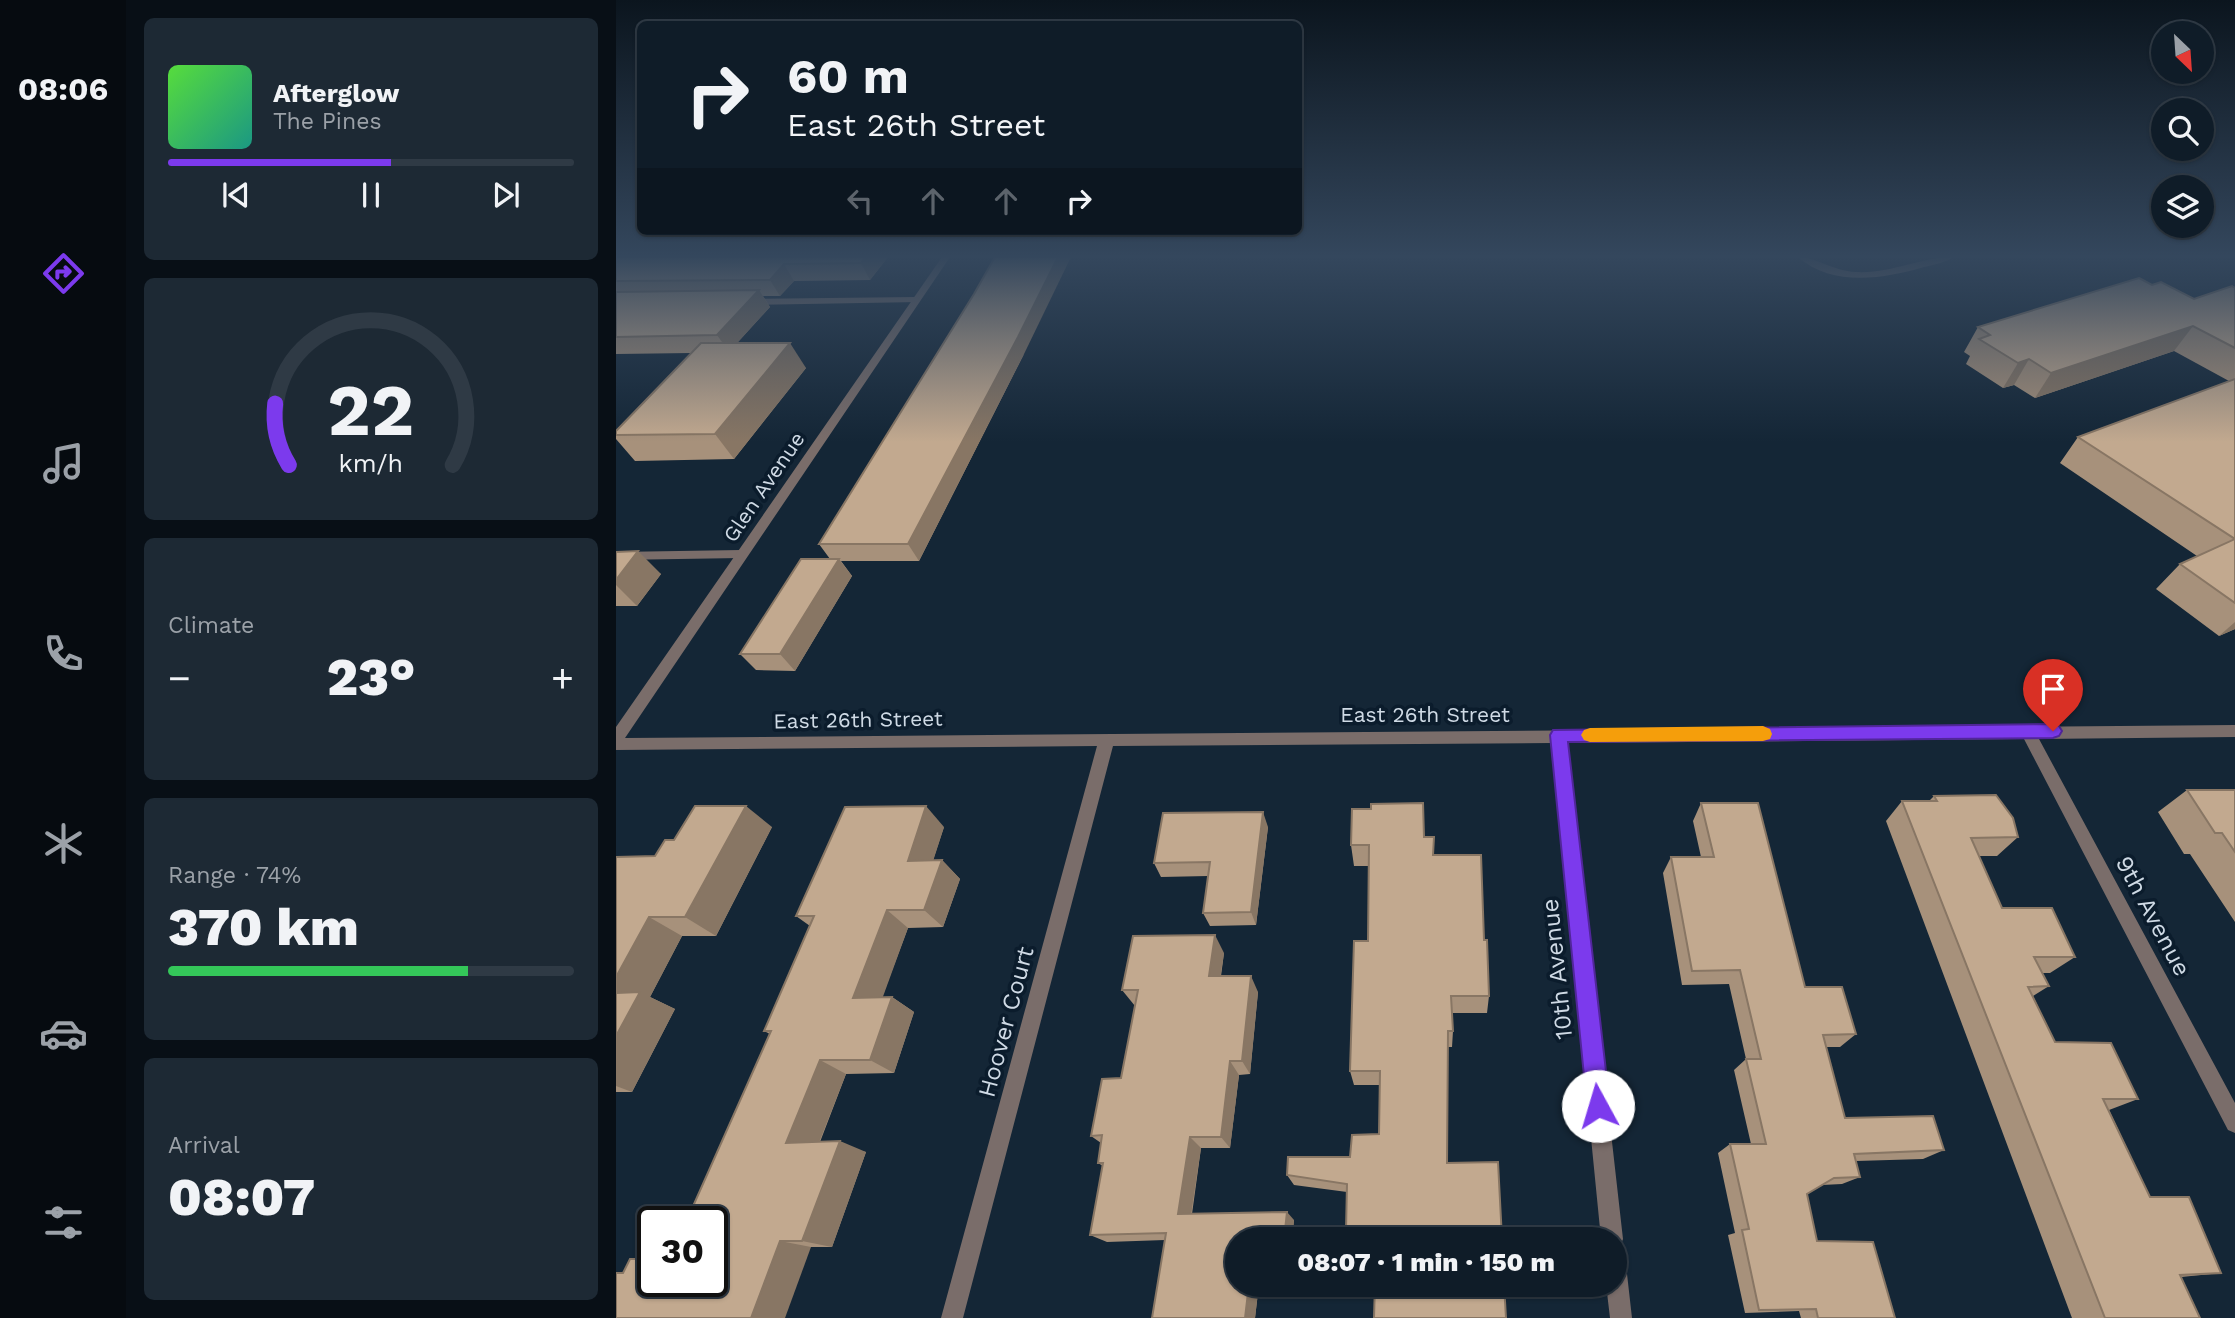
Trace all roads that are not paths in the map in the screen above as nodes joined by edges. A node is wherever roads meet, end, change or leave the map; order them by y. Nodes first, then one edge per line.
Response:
1 (903, 319) edge
2 (741, 554) junction
3 (616, 556) edge
4 (2235, 731) edge
5 (2027, 732) junction
6 (1559, 735) junction
7 (1107, 739) junction
8 (616, 741) edge
9 (2235, 1123) edge
10 (1611, 1227) edge
11 (1619, 1297) edge
12 (952, 1318) edge
13 (1621, 1318) edge

1 - 2 street, Glen Avenue
2 - 3 street
2 - 8 street, Glen Avenue
4 - 5 street, East 26th Street
5 - 6 street, East 26th Street
5 - 9 street, 9th Avenue
6 - 7 street, East 26th Street
6 - 10 street, 10th Avenue
7 - 8 street, East 26th Street
7 - 12 street, Hoover Court
11 - 13 street

